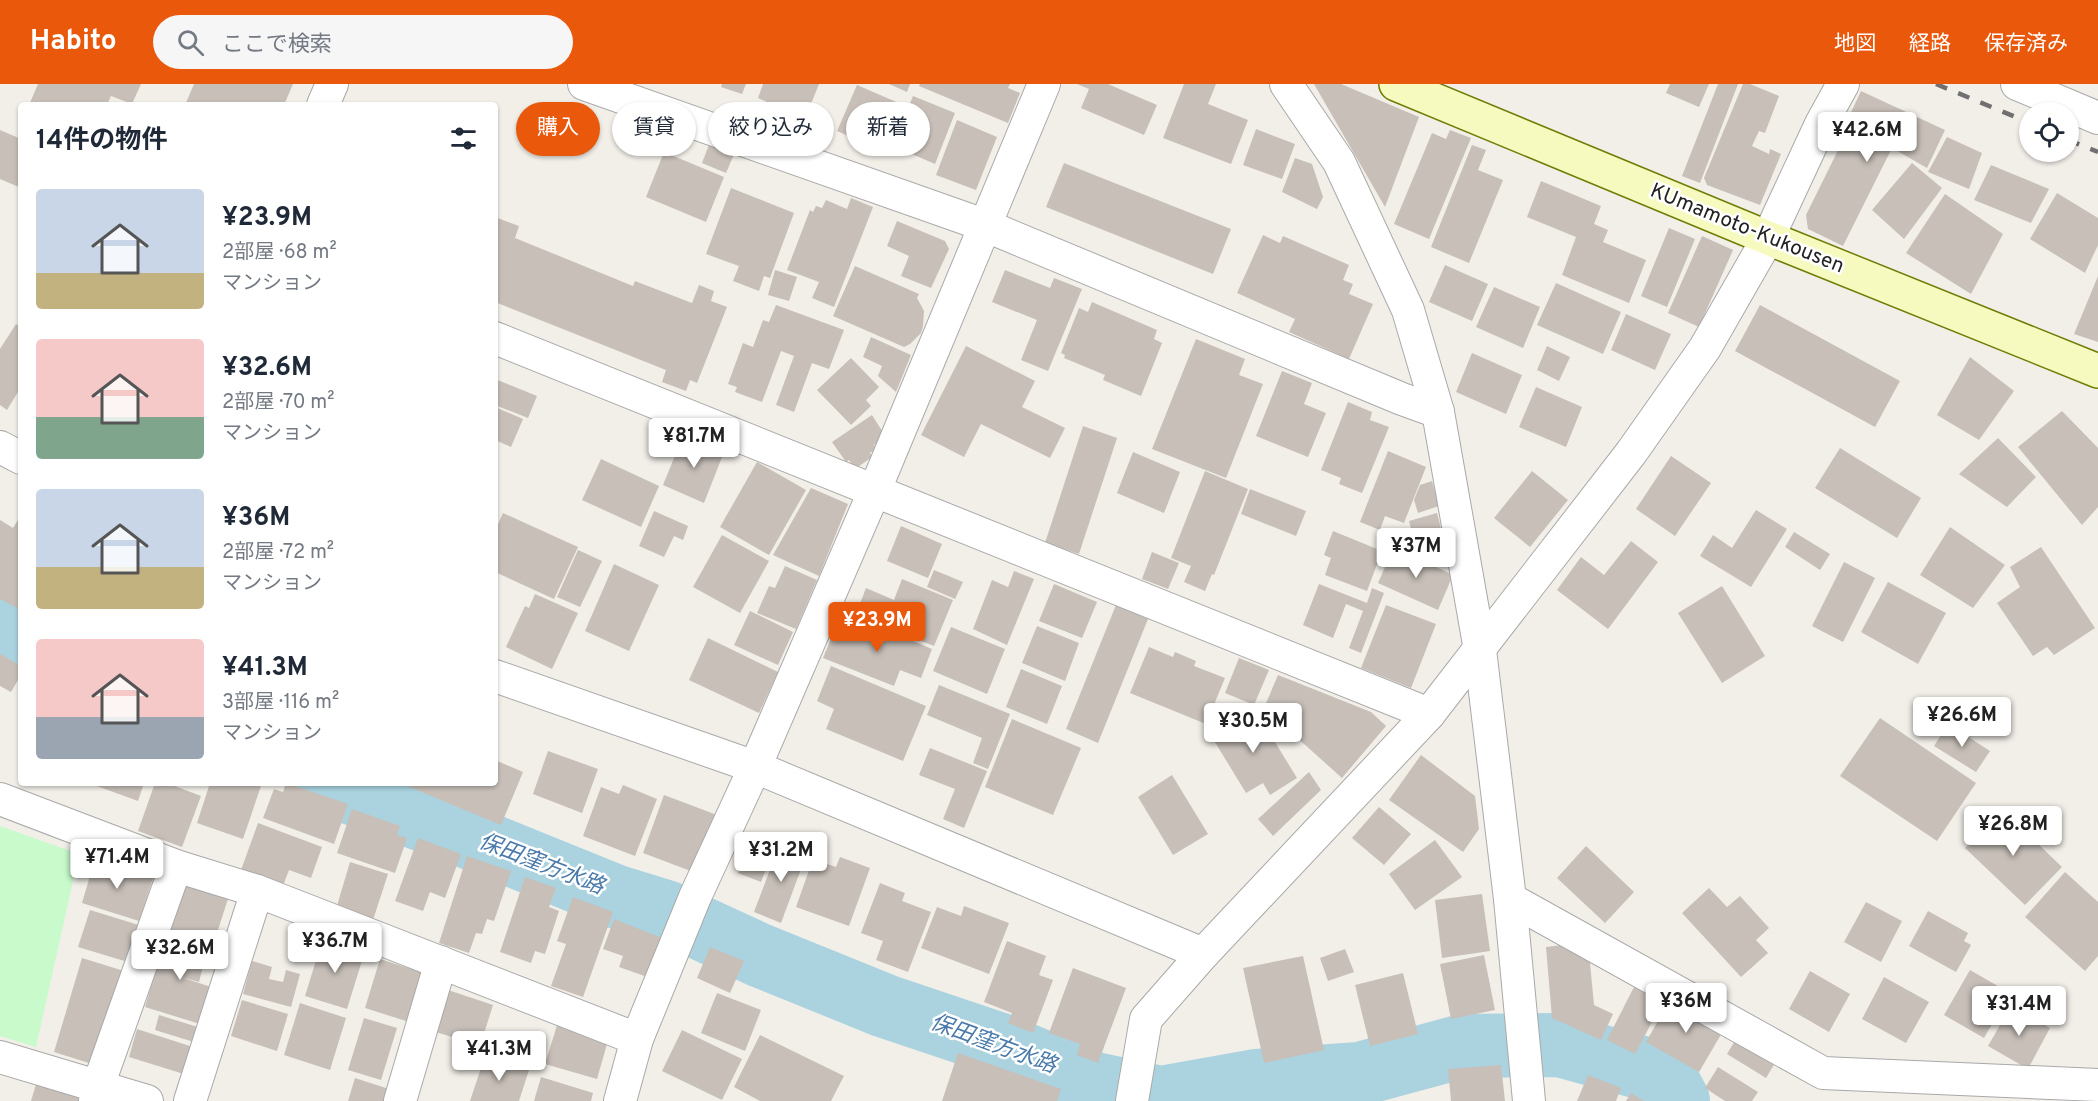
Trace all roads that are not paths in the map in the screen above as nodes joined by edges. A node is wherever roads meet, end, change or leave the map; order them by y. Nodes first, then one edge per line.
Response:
1 (332, 84) edge
2 (584, 84) edge
3 (1044, 84) edge
4 (1287, 84) edge
5 (1396, 84) edge
6 (1843, 84) edge
7 (2017, 84) edge
8 (324, 102) edge
9 (2098, 118) edge
10 (984, 225) junction
11 (1768, 238) junction
12 (498, 339) edge
13 (2098, 371) edge
14 (1438, 412) junction
15 (0, 447) edge
16 (18, 456) edge
17 (874, 492) junction
18 (1480, 650) junction
19 (498, 677) edge
20 (1429, 714) junction
21 (755, 767) junction
22 (0, 799) edge
23 (176, 867) junction
24 (257, 891) junction
25 (1510, 899) junction
26 (1203, 954) junction
27 (441, 962) junction
28 (637, 1039) junction
29 (0, 1057) edge
30 (2098, 1085) edge
31 (96, 1094) edge
32 (147, 1101) edge
33 (190, 1101) edge
34 (400, 1101) edge
35 (620, 1101) edge
36 (1132, 1101) edge
37 (1529, 1101) edge

1 - 8 street
2 - 10 street
3 - 10 street
4 - 14 street
5 - 11 main road, KUmamoto-Kukousen
6 - 11 street
7 - 9 street
10 - 14 street
10 - 17 street
11 - 13 main road, KUmamoto-Kukousen
11 - 18 street
12 - 17 street
14 - 18 street
15 - 16 street
17 - 20 street
17 - 21 street
18 - 20 street
18 - 25 street
19 - 21 street
20 - 26 street
21 - 26 street
21 - 28 street
22 - 23 street
23 - 24 street
23 - 31 street
24 - 27 street
24 - 33 street
25 - 30 street
25 - 37 street
26 - 36 street
27 - 28 street
27 - 34 street
28 - 35 street
29 - 31 street
31 - 32 street

